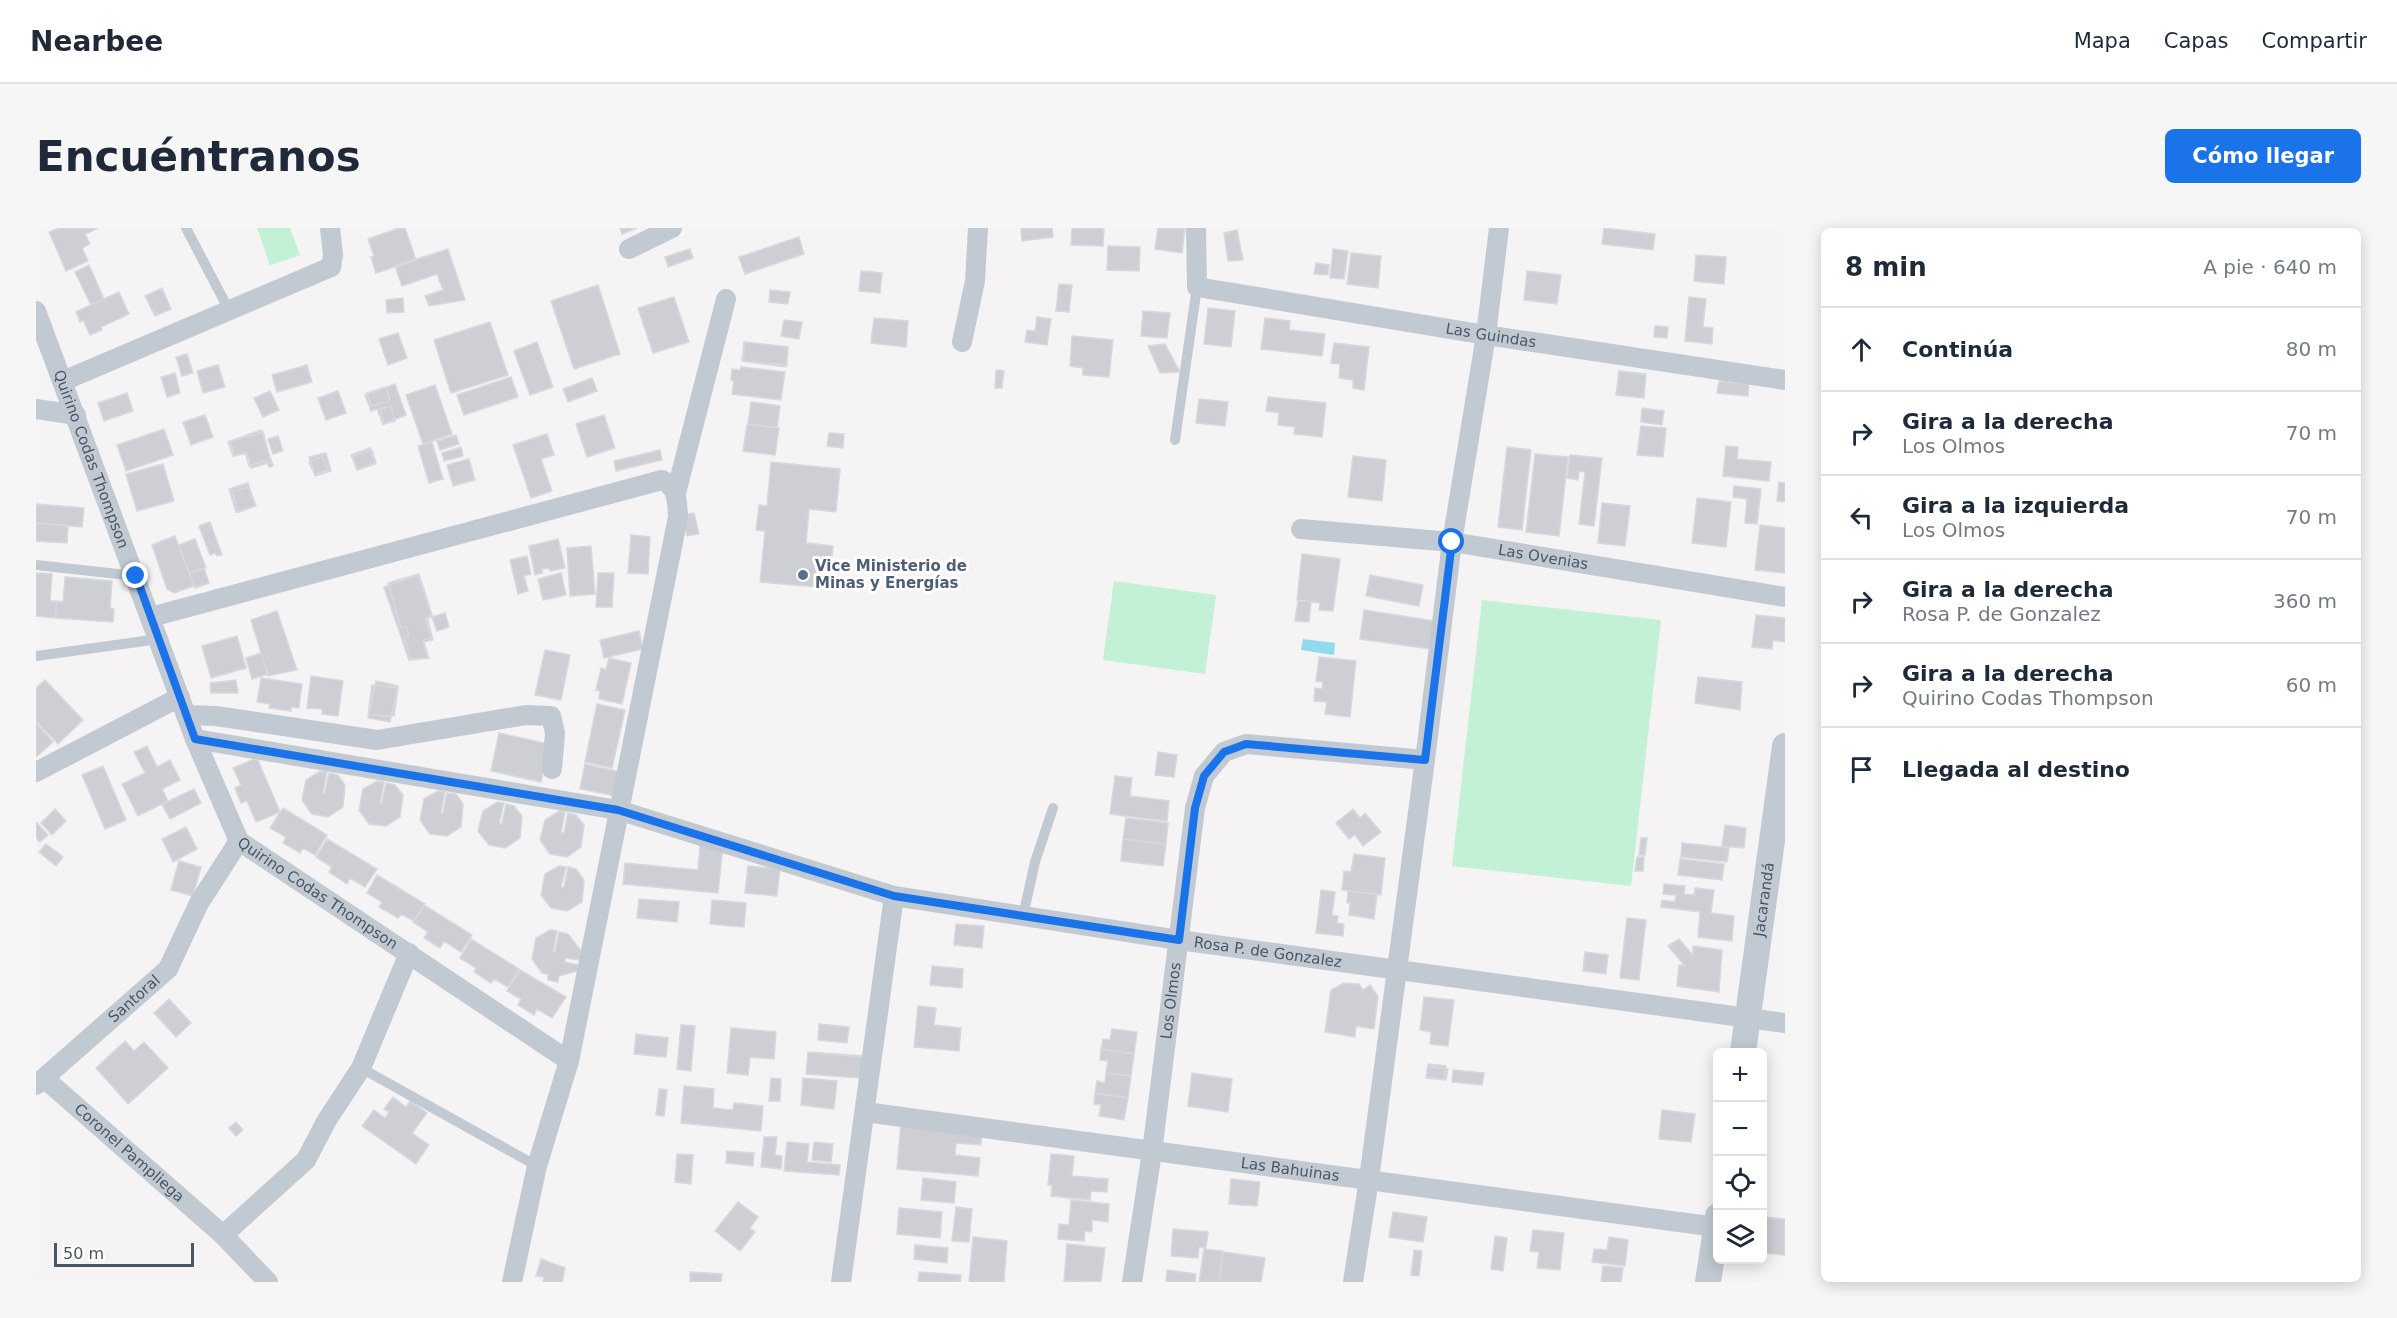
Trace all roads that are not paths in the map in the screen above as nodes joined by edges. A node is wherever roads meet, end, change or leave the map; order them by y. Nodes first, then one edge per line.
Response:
1 (186, 228) edge
2 (672, 228) edge
3 (978, 228) edge
4 (1196, 228) edge
5 (1499, 228) edge
6 (335, 230) edge
7 (628, 249) dead end
8 (1197, 287) junction
9 (726, 299) dead end
10 (36, 311) edge
11 (230, 312) junction
12 (1486, 335) junction
13 (962, 342) dead end
14 (1785, 380) edge
15 (63, 381) junction
16 (36, 409) edge
17 (75, 415) junction
18 (1175, 440) dead end
19 (676, 493) junction
20 (1301, 529) dead end
21 (1452, 542) junction
22 (36, 565) edge
23 (136, 576) junction
24 (1785, 597) edge
25 (151, 617) junction
26 (159, 639) junction
27 (36, 656) edge
28 (183, 706) junction
29 (195, 739) junction
30 (1785, 746) edge
31 (1425, 760) junction
32 (552, 769) dead end
33 (36, 772) edge
34 (1053, 808) dead end
35 (618, 810) junction
36 (239, 841) junction
37 (894, 896) junction
38 (1023, 916) junction
39 (1179, 940) junction
40 (409, 953) junction
41 (1396, 970) junction
42 (1748, 1018) junction
43 (1785, 1023) edge
44 (1744, 1048) edge
45 (569, 1061) junction
46 (360, 1068) junction
47 (40, 1082) edge
48 (865, 1112) junction
49 (1152, 1152) junction
50 (537, 1166) junction
51 (1369, 1179) junction
52 (1713, 1221) edge
53 (223, 1235) junction
54 (1713, 1248) edge
55 (268, 1282) edge
56 (512, 1282) edge
57 (841, 1282) edge
58 (1132, 1282) edge
59 (1353, 1282) edge
60 (1708, 1282) edge

1 - 11 lane
2 - 7 street
3 - 13 street
4 - 8 street
5 - 12 street
6 - 11 street
8 - 12 street, Las Guindas
8 - 18 lane
9 - 19 street
10 - 15 street, Quirino Codas Thompson
11 - 15 street
12 - 14 street, Las Guindas
12 - 21 street
15 - 17 street, Quirino Codas Thompson
16 - 17 street
17 - 23 street, Quirino Codas Thompson
19 - 25 street
19 - 35 street
20 - 21 street, Las Ovenias
21 - 24 street, Las Ovenias
21 - 31 street
22 - 23 lane
23 - 25 street, Quirino Codas Thompson
25 - 26 street, Quirino Codas Thompson
26 - 27 lane
26 - 28 street, Quirino Codas Thompson
28 - 29 street, Quirino Codas Thompson
28 - 32 street
28 - 33 street
29 - 35 street, Rosa P. de Gonzalez
29 - 36 street, Quirino Codas Thompson
30 - 42 street, Jacarandá
31 - 39 street, Los Olmos
31 - 41 street
34 - 38 lane
35 - 37 street, Rosa P. de Gonzalez
35 - 45 street
36 - 40 street, Quirino Codas Thompson
36 - 47 street, Santoral
37 - 38 street, Rosa P. de Gonzalez
37 - 48 street
38 - 39 street, Rosa P. de Gonzalez
39 - 41 street, Rosa P. de Gonzalez
39 - 49 street, Los Olmos
40 - 45 street, Quirino Codas Thompson
40 - 46 street
41 - 42 street, Rosa P. de Gonzalez
41 - 51 street
42 - 43 street, Rosa P. de Gonzalez
42 - 44 street, Jacarandá
45 - 50 street
46 - 50 lane
46 - 53 street
47 - 53 street, Coronel Pampliega
48 - 49 street, Las Bahuinas
48 - 57 street
49 - 51 street, Las Bahuinas
49 - 58 street, Los Olmos
50 - 56 street
51 - 52 street, Las Bahuinas
51 - 59 street
53 - 55 street, Coronel Pampliega
54 - 60 street

